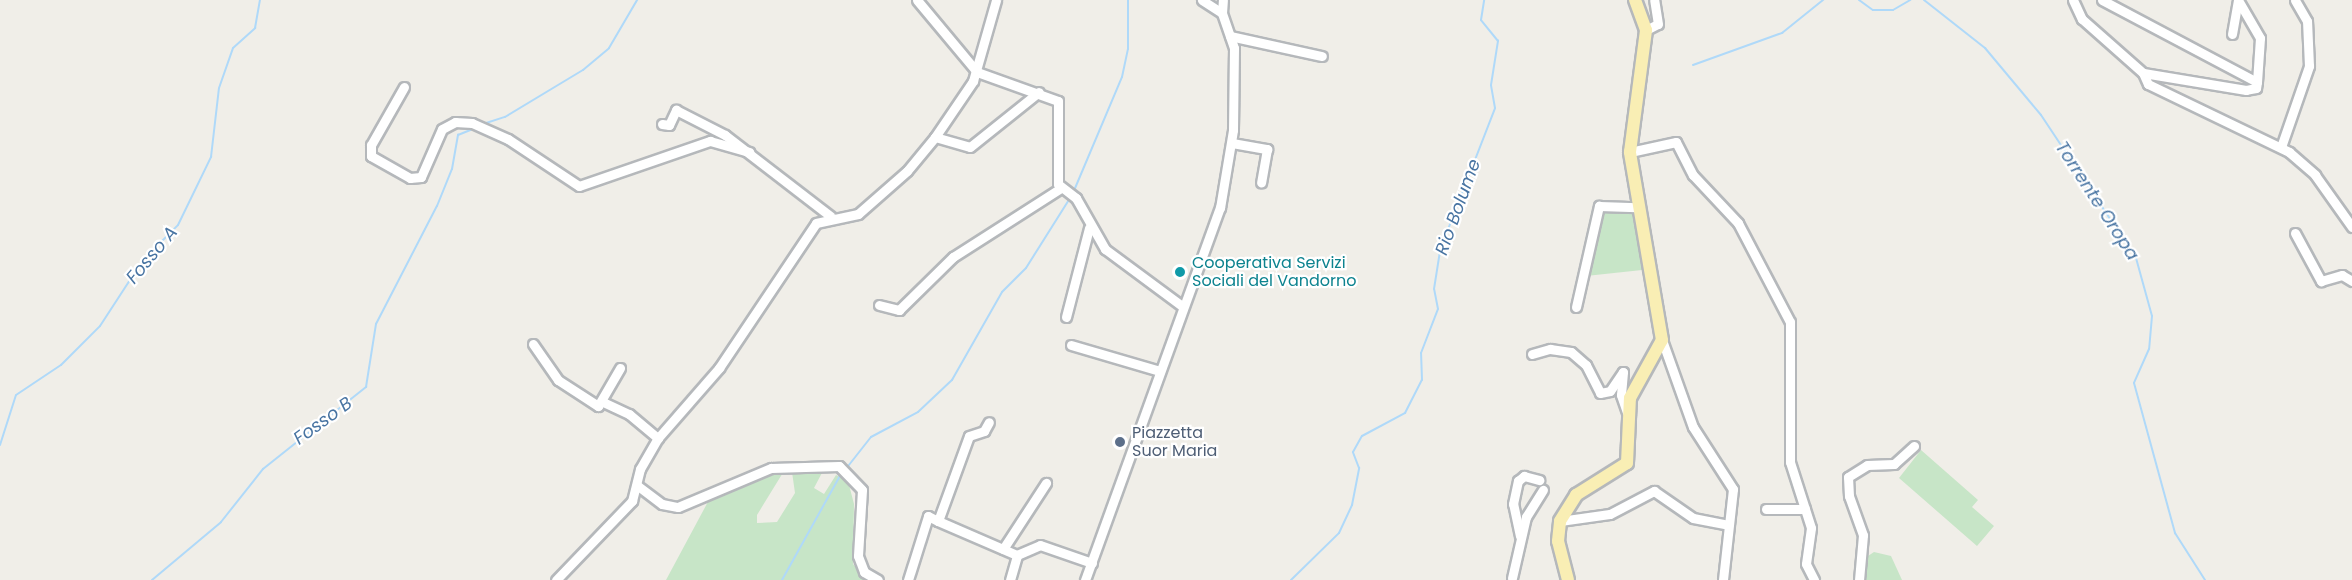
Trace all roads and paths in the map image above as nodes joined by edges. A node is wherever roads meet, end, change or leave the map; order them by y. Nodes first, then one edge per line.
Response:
1 (917, 0) edge
2 (996, 0) edge
3 (1202, 0) edge
4 (1223, 0) edge
5 (1635, 0) edge
6 (1654, 0) edge
7 (2073, 0) edge
8 (2103, 0) edge
9 (2295, 0) edge
10 (1222, 13) junction
11 (1646, 30) junction
12 (2232, 34) dead end
13 (1230, 36) junction
14 (1322, 56) dead end
15 (977, 72) junction
16 (2143, 73) junction
17 (2257, 82) junction
18 (404, 87) dead end
19 (1039, 92) junction
20 (662, 124) dead end
21 (935, 137) junction
22 (1232, 143) junction
23 (2281, 147) junction
24 (749, 152) junction
25 (1630, 152) junction
26 (1261, 182) dead end
27 (1065, 190) junction
28 (1637, 207) junction
29 (830, 216) junction
30 (2352, 227) edge
31 (1089, 228) junction
32 (2295, 233) dead end
33 (2352, 281) edge
34 (879, 305) dead end
35 (1182, 306) junction
36 (1576, 307) dead end
37 (1066, 316) dead end
38 (1662, 340) junction
39 (533, 344) dead end
40 (1071, 345) dead end
41 (1532, 354) dead end
42 (620, 368) dead end
43 (1160, 371) junction
44 (603, 402) junction
45 (1628, 412) junction
46 (989, 422) dead end
47 (658, 438) junction
48 (1914, 446) dead end
49 (1539, 480) dead end
50 (1046, 483) dead end
51 (638, 486) junction
52 (1544, 490) dead end
53 (1766, 509) dead end
54 (1805, 509) junction
55 (938, 521) junction
56 (1560, 521) junction
57 (1728, 525) junction
58 (1520, 548) junction
59 (1003, 549) junction
60 (1017, 555) junction
61 (1092, 563) junction
62 (556, 580) edge
63 (876, 580) edge
64 (908, 580) edge
65 (1010, 580) edge
66 (1086, 580) edge
67 (1511, 580) edge
68 (1568, 580) edge
69 (1723, 580) edge
70 (1814, 580) edge
71 (1859, 580) edge

1 - 15 street
2 - 15 street
3 - 10 street
4 - 10 street
5 - 11 main road
6 - 11 street
7 - 16 street
8 - 17 street
9 - 23 street
10 - 13 street
11 - 25 main road
12 - 17 street
13 - 14 street
13 - 22 street
15 - 19 street
15 - 21 street
16 - 17 street
16 - 23 street
18 - 24 street
19 - 21 street
19 - 27 street
20 - 24 street
21 - 29 street
22 - 26 street
22 - 35 street
23 - 30 street
24 - 29 street
25 - 28 main road
25 - 54 street
27 - 31 street
27 - 34 street
28 - 36 street
28 - 38 main road
29 - 47 street
31 - 35 street
31 - 37 street
32 - 33 street
35 - 43 street
38 - 45 main road
38 - 57 street
39 - 44 street
40 - 43 street
41 - 45 street
42 - 44 street
43 - 61 street
44 - 47 street
45 - 56 main road
46 - 55 street
47 - 51 street
48 - 71 street
49 - 58 street
50 - 59 street
51 - 62 street
51 - 63 street
52 - 58 street
53 - 54 street
54 - 70 street
55 - 59 street
55 - 64 street
56 - 57 street
56 - 68 main road
57 - 69 street
58 - 67 street
59 - 60 street
60 - 61 street
60 - 65 street
61 - 66 street

